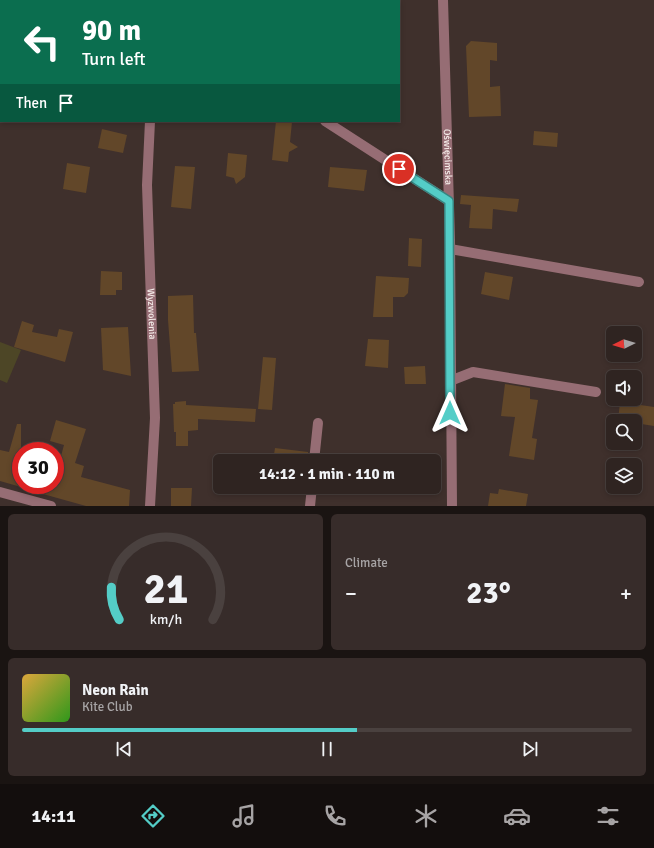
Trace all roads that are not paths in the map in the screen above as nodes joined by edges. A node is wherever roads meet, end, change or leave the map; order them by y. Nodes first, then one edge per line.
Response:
1 (443, 0) edge
2 (150, 122) edge
3 (327, 122) edge
4 (449, 201) junction
5 (450, 249) junction
6 (639, 282) dead end
7 (450, 381) junction
8 (596, 392) dead end
9 (318, 423) dead end
10 (315, 454) edge
11 (0, 492) edge
12 (311, 494) edge
13 (51, 506) edge
14 (150, 506) edge
15 (310, 506) edge
16 (452, 506) edge

1 - 4 street, Oświęcimska
2 - 14 street, Wyzwolenia
3 - 4 street
4 - 5 street, Oświęcimska
5 - 6 street
5 - 7 street, Oświęcimska
7 - 8 street
7 - 16 street, Oświęcimska
9 - 10 street
11 - 13 street
12 - 15 street

